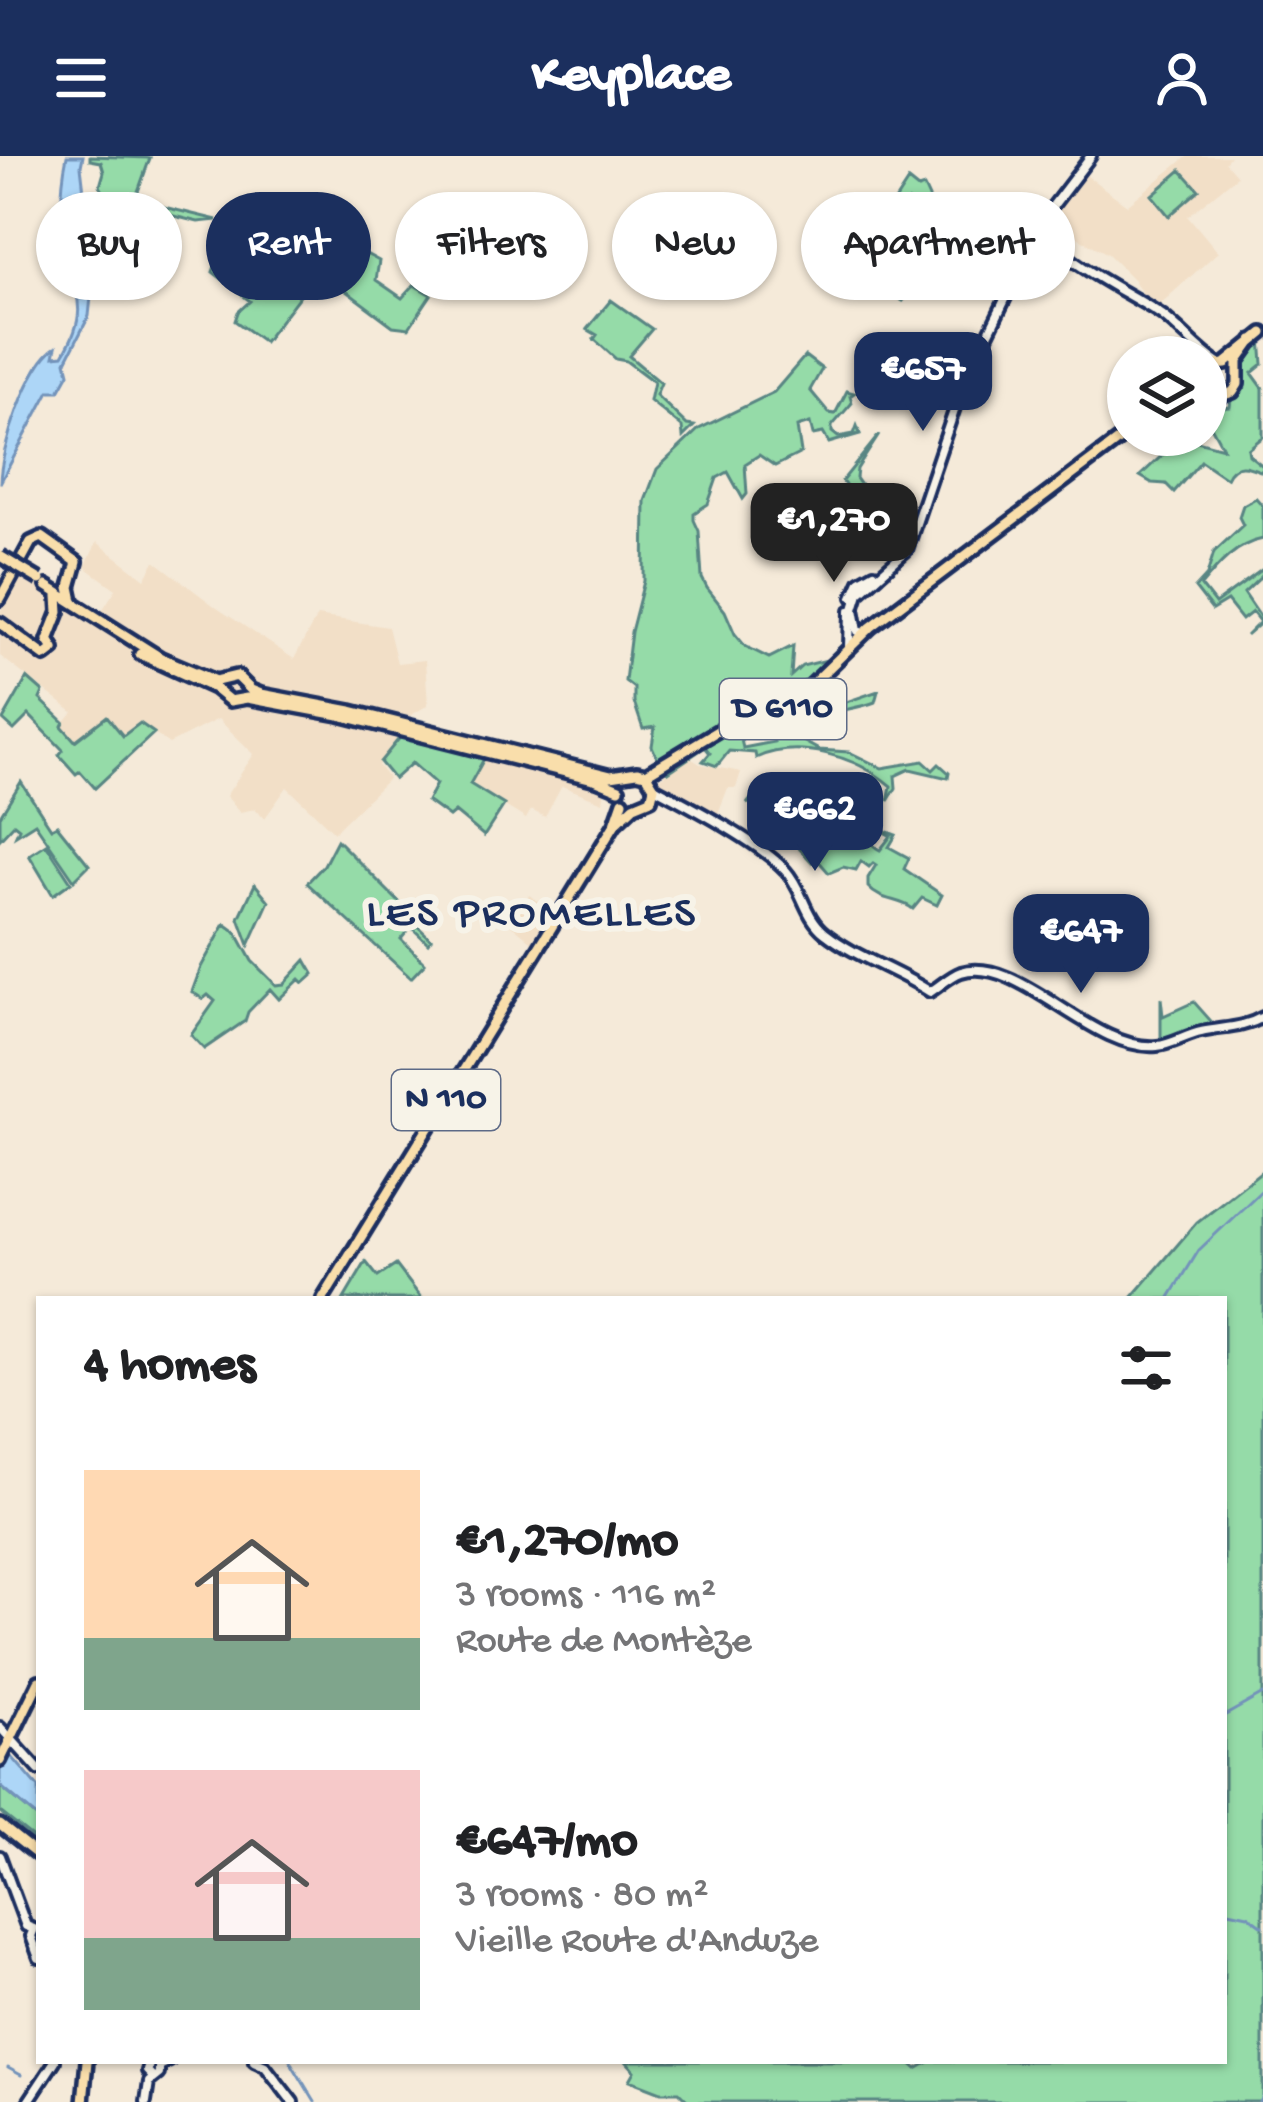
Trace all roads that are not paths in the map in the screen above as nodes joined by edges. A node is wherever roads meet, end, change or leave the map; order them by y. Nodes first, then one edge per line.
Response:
1 (1090, 156) edge
2 (1064, 192) edge
3 (1075, 256) edge
4 (1075, 263) edge
5 (1004, 300) edge
6 (1263, 332) edge
7 (1182, 336) edge
8 (1188, 336) edge
9 (1227, 365) edge
10 (1227, 368) edge
11 (1227, 394) edge
12 (1107, 450) edge
13 (0, 556) edge
14 (892, 562) junction
15 (62, 592) junction
16 (0, 598) edge
17 (73, 604) junction
18 (59, 612) junction
19 (0, 623) edge
20 (864, 633) junction
21 (849, 647) junction
22 (223, 686) junction
23 (244, 693) junction
24 (625, 776) junction
25 (651, 786) junction
26 (626, 798) junction
27 (1263, 1017) edge
28 (325, 1296) edge
29 (36, 1687) edge
30 (0, 1727) edge
31 (9, 1744) junction
32 (0, 1761) edge
33 (36, 1767) edge
34 (0, 1823) edge
35 (36, 1852) edge
36 (0, 1856) edge
37 (36, 1951) edge
38 (53, 2064) edge
39 (89, 2064) edge
40 (153, 2064) edge
41 (261, 2064) edge
42 (28, 2102) edge
43 (84, 2102) edge
44 (146, 2102) edge
45 (293, 2102) edge

1 - 2 street
3 - 8 street
4 - 7 street
5 - 14 street
6 - 9 main road
10 - 11 main road
12 - 20 main road, D 6110
13 - 15 main road, bridge
14 - 20 street
14 - 21 street
15 - 16 main road
15 - 17 main road
15 - 18 main road
17 - 18 main road
17 - 22 main road
18 - 19 main road
20 - 21 main road, D 6110
21 - 25 main road, D 6110
22 - 23 main road
22 - 23 main road
23 - 24 main road
23 - 26 main road
24 - 25 main road
24 - 26 main road
25 - 26 main road
25 - 27 street
26 - 28 main road, N 110
29 - 31 main road
30 - 31 street
31 - 32 main road
31 - 33 street
34 - 35 main road
36 - 37 street
38 - 42 street
39 - 43 main road
40 - 44 street
41 - 45 street

